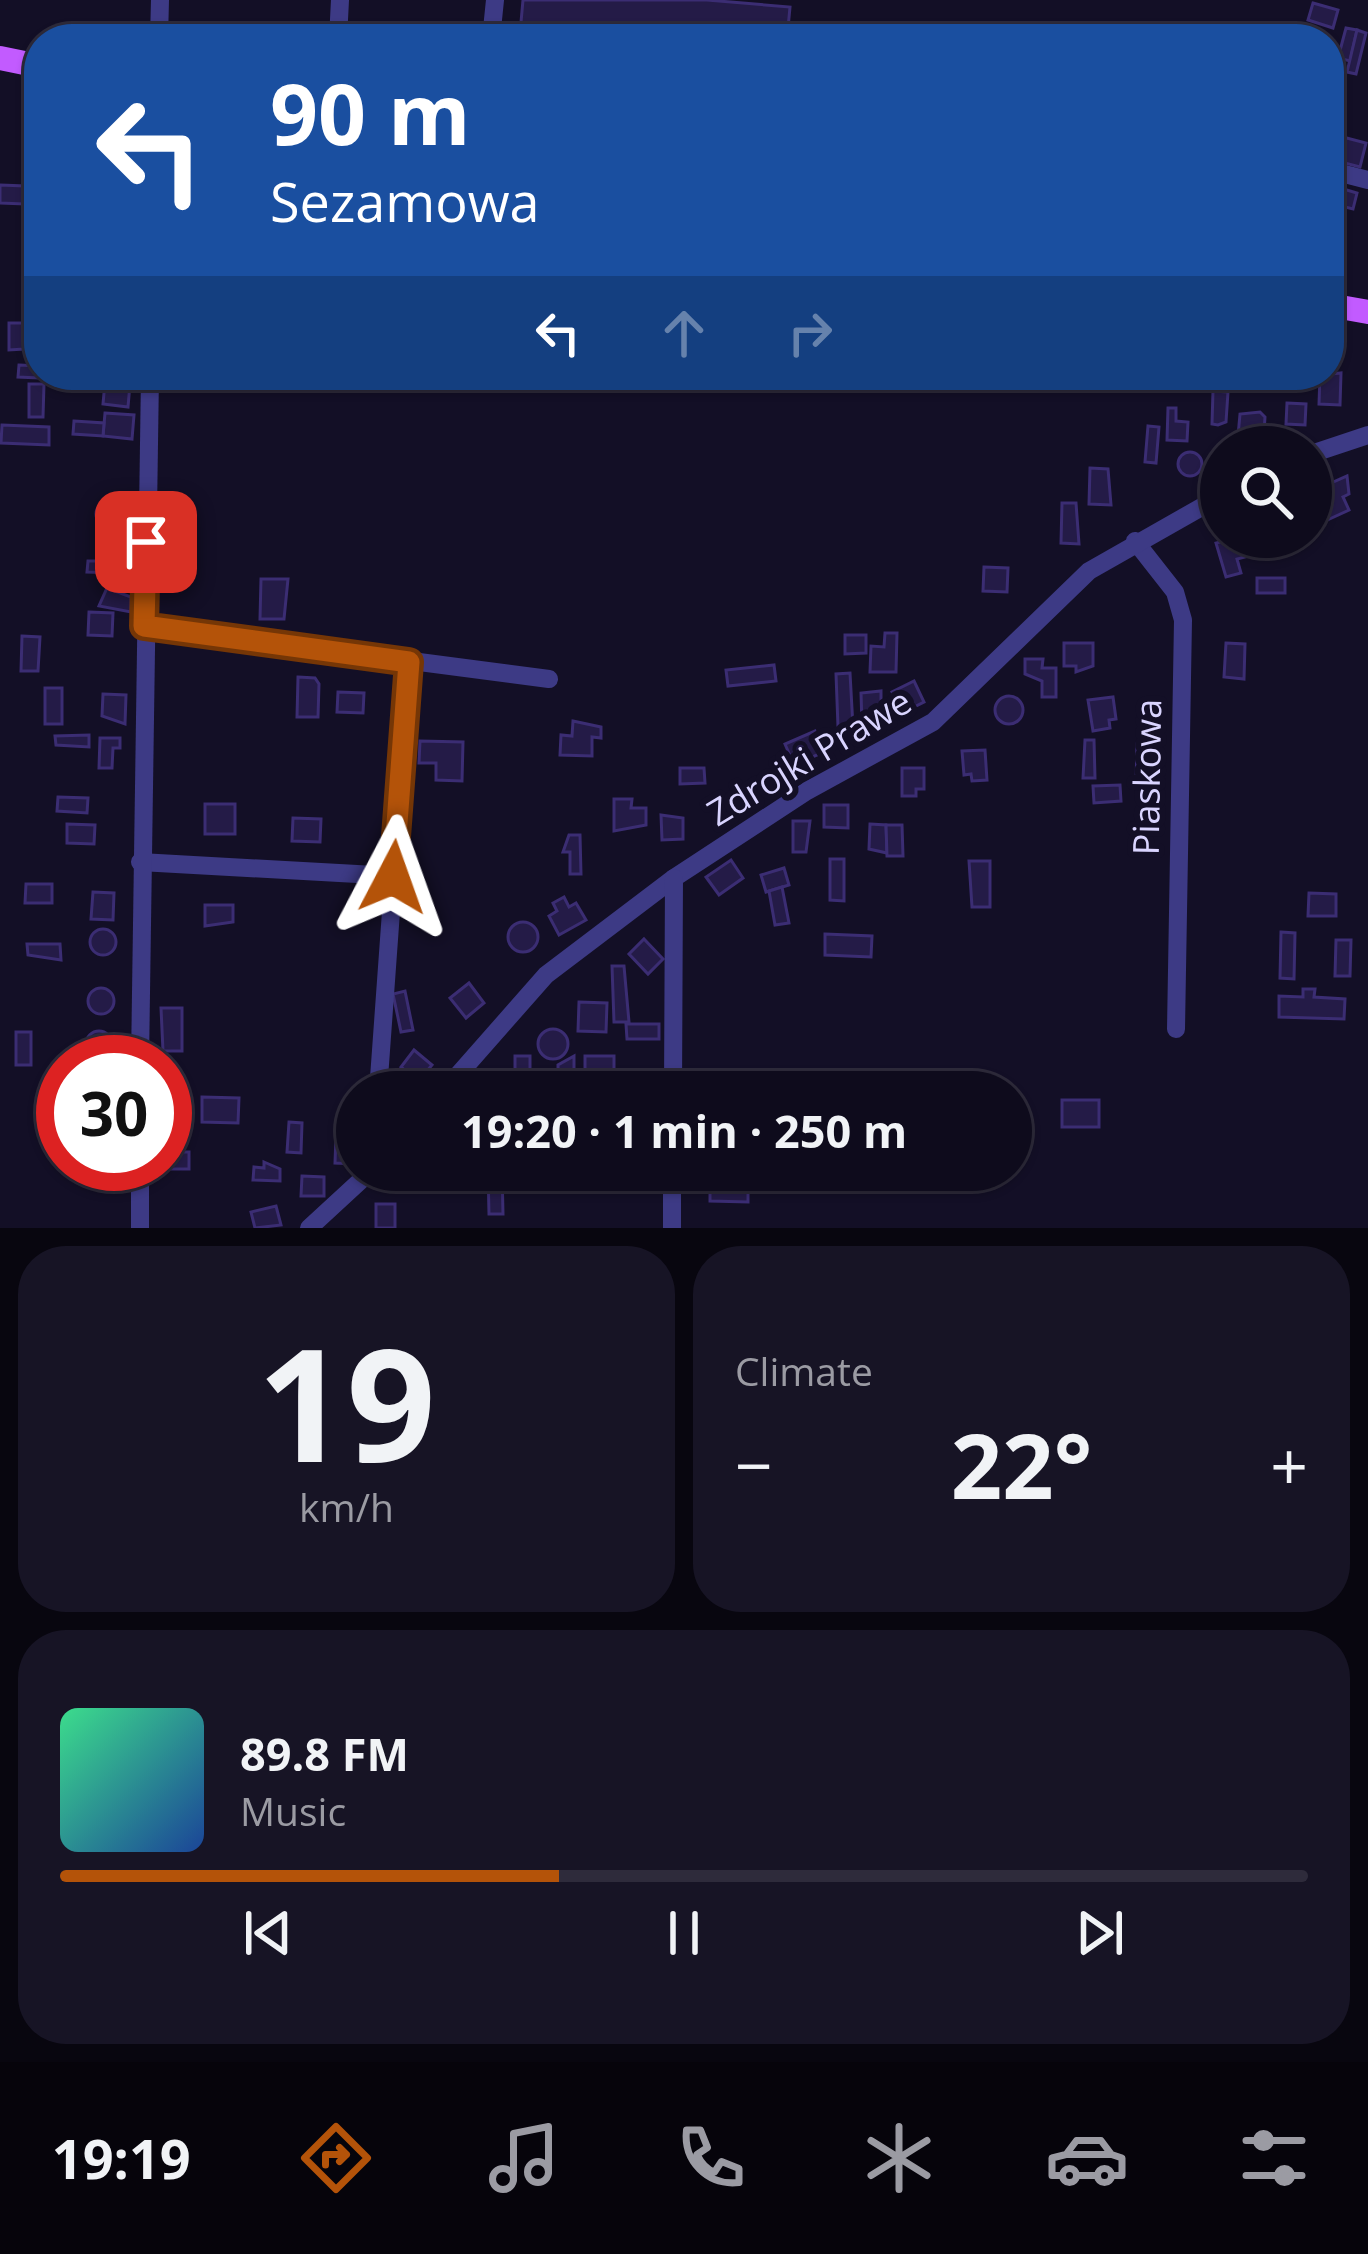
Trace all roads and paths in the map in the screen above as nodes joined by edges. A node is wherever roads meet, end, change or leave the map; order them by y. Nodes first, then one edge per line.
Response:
1 (150, 390) edge
2 (1368, 435) edge
3 (1332, 447) edge
4 (1200, 507) edge
5 (1136, 541) junction
6 (144, 626) junction
7 (409, 662) junction
8 (549, 679) dead end
9 (140, 862) junction
10 (393, 877) junction
11 (674, 878) junction
12 (1176, 1029) dead end
13 (140, 1035) edge
14 (379, 1071) edge
15 (461, 1071) edge
16 (673, 1071) edge
17 (140, 1191) edge
18 (349, 1191) edge
19 (672, 1191) edge
20 (140, 1228) edge
21 (309, 1228) edge
22 (672, 1228) edge

1 - 6 street
2 - 3 street
4 - 5 street, Zdrojki Prawe
5 - 11 street, Zdrojki Prawe
5 - 12 street, Piaskowa
6 - 7 street
6 - 9 street
7 - 8 street
7 - 10 street
9 - 10 street
9 - 13 street
10 - 14 street
11 - 15 street, Zdrojki Prawe
11 - 16 street
17 - 20 street
18 - 21 street
19 - 22 street

